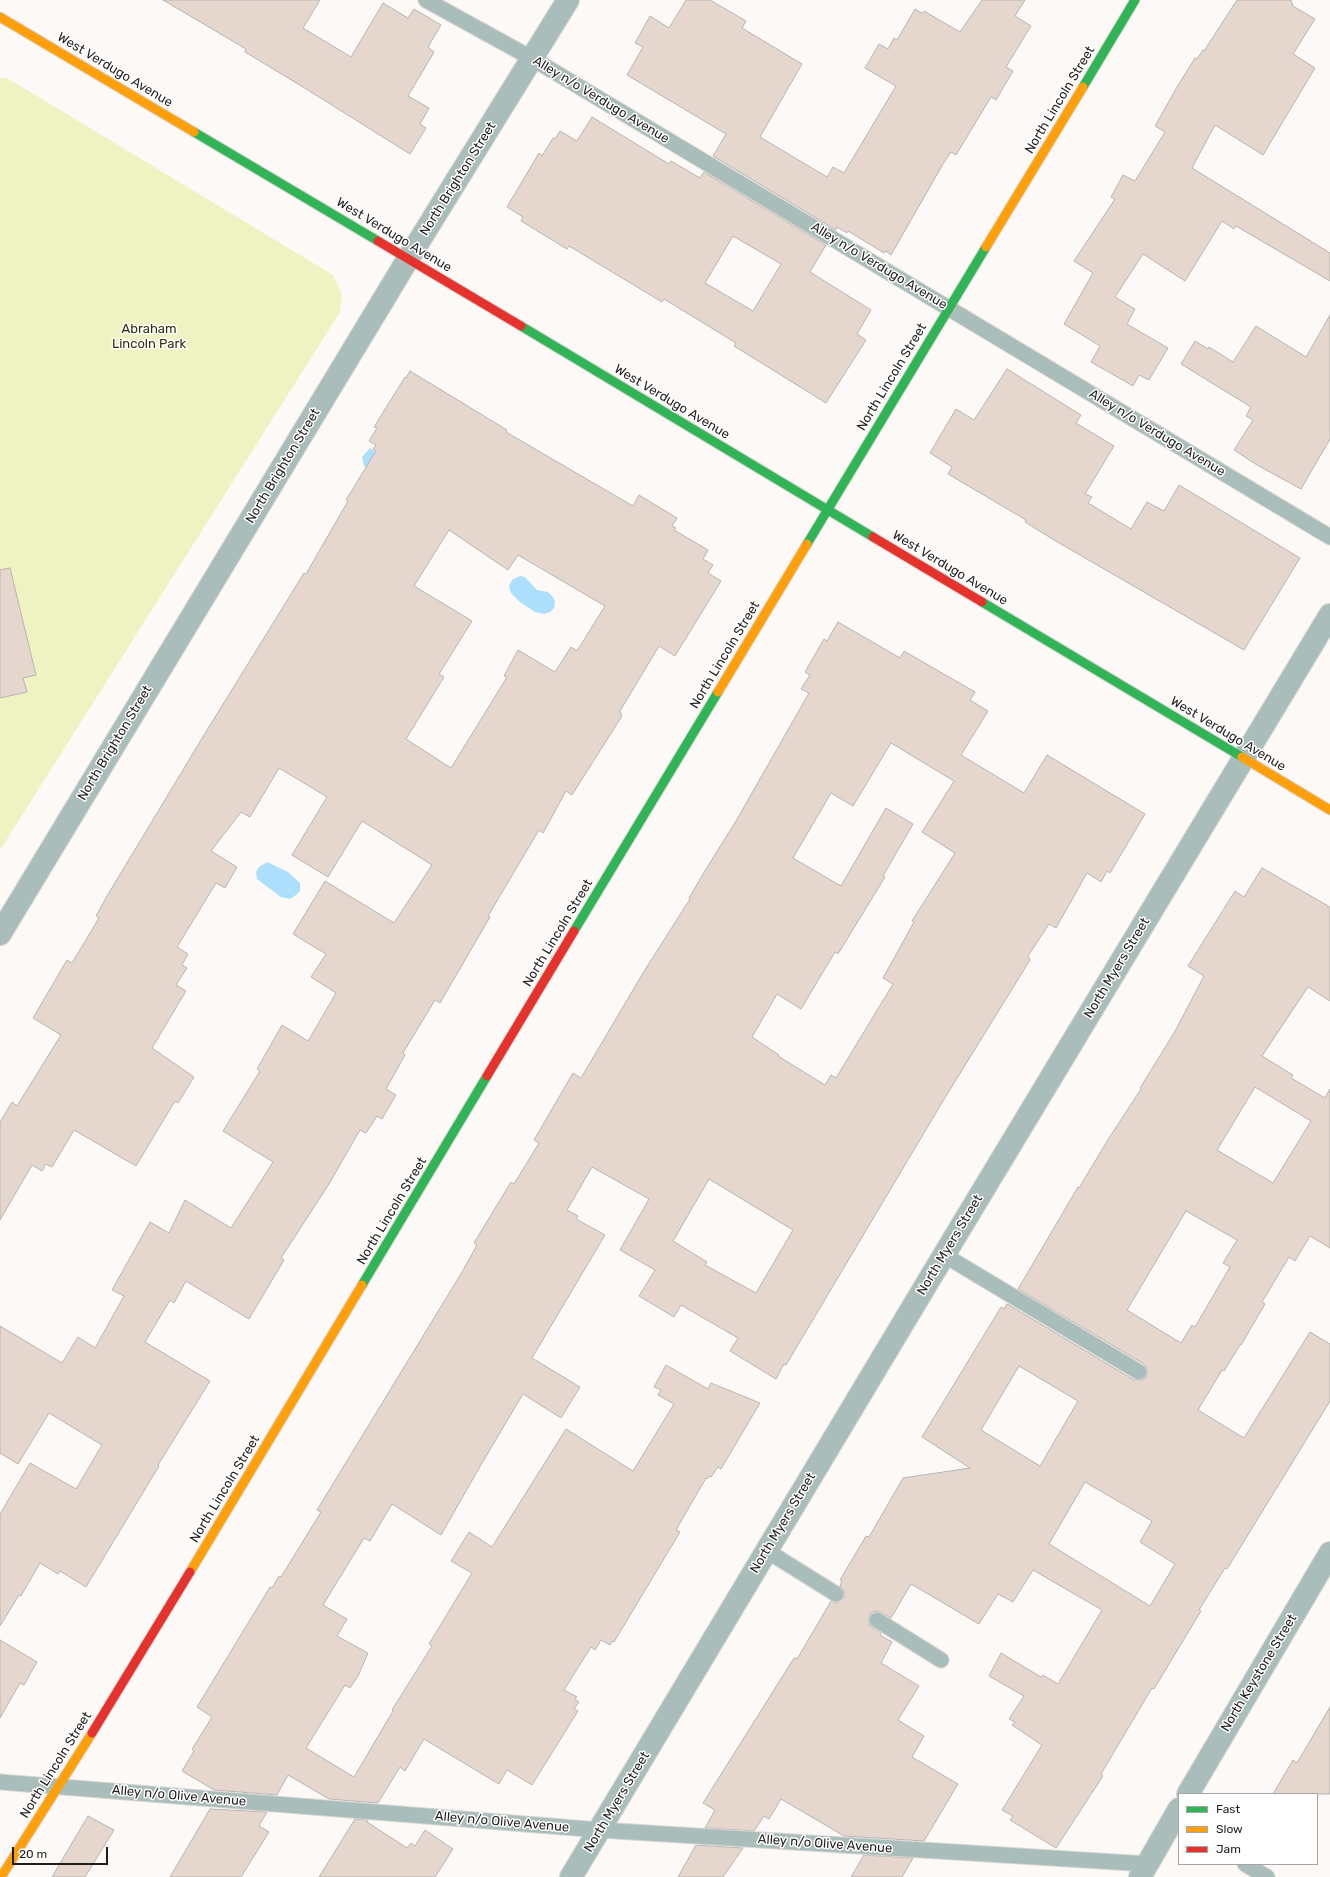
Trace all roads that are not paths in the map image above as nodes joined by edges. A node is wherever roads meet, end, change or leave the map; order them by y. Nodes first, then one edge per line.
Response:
1 (426, 0) edge
2 (568, 0) edge
3 (1135, 0) edge
4 (0, 17) edge
5 (533, 59) junction
6 (408, 258) junction
7 (950, 309) junction
8 (827, 510) junction
9 (1330, 537) edge
10 (1330, 615) edge
11 (1244, 758) junction
12 (1330, 810) edge
13 (0, 934) edge
14 (944, 1255) junction
15 (1139, 1372) dead end
16 (767, 1551) junction
17 (1330, 1553) edge
18 (836, 1594) dead end
19 (877, 1620) dead end
20 (941, 1660) dead end
21 (0, 1782) edge
22 (59, 1787) junction
23 (1189, 1793) edge
24 (1177, 1819) edge
25 (600, 1830) junction
26 (1247, 1865) edge
27 (1144, 1870) edge
28 (1, 1877) edge
29 (571, 1877) edge
30 (1268, 1877) edge

1 - 5 lane, Alley n/o Verdugo Avenue
2 - 5 street, North Brighton Street
3 - 7 street, North Lincoln Street
4 - 6 street, West Verdugo Avenue
5 - 6 street, North Brighton Street
5 - 7 lane, Alley n/o Verdugo Avenue
6 - 8 street, West Verdugo Avenue
6 - 13 street, North Brighton Street
7 - 8 street, North Lincoln Street
7 - 9 lane, Alley n/o Verdugo Avenue
8 - 11 street, West Verdugo Avenue
8 - 22 street, North Lincoln Street
10 - 11 street, North Myers Street
11 - 12 street, West Verdugo Avenue
11 - 14 street, North Myers Street
14 - 15 lane
14 - 16 street, North Myers Street
16 - 18 lane
16 - 25 street, North Myers Street
17 - 23 street, North Keystone Street
19 - 20 lane
21 - 22 lane, Alley n/o Olive Avenue
22 - 25 lane, Alley n/o Olive Avenue
22 - 28 street, North Lincoln Street
24 - 27 street
25 - 27 lane, Alley n/o Olive Avenue
25 - 29 street, North Myers Street
26 - 30 lane

